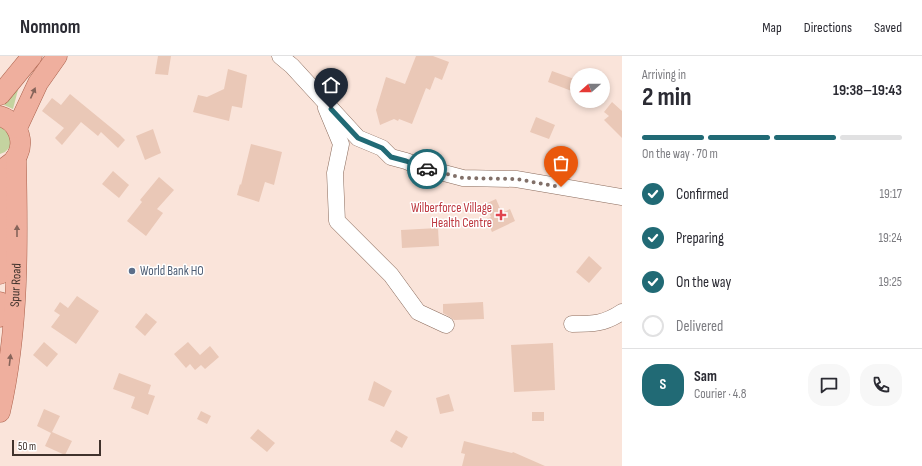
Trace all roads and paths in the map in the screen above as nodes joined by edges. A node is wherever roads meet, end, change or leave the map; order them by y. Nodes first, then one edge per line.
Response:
1 (32, 56) edge
2 (57, 56) edge
3 (280, 56) edge
4 (0, 94) edge
5 (322, 100) junction
6 (0, 116) edge
7 (17, 128) junction
8 (16, 157) junction
9 (0, 169) edge
10 (0, 177) edge
11 (622, 198) edge
12 (0, 274) edge
13 (4, 311) edge
14 (622, 312) edge
15 (572, 324) dead end
16 (446, 325) dead end
17 (0, 412) edge

1 - 4 main road
7 -> 2 main road
3 - 5 street
5 - 11 street
5 - 16 street
6 - 7 main road
7 - 8 main road, Spur Road
8 - 9 main road
13 -> 8 main road, Spur Road
10 - 12 main road, Spur Road
17 -> 13 main road, Spur Road
14 - 15 street

